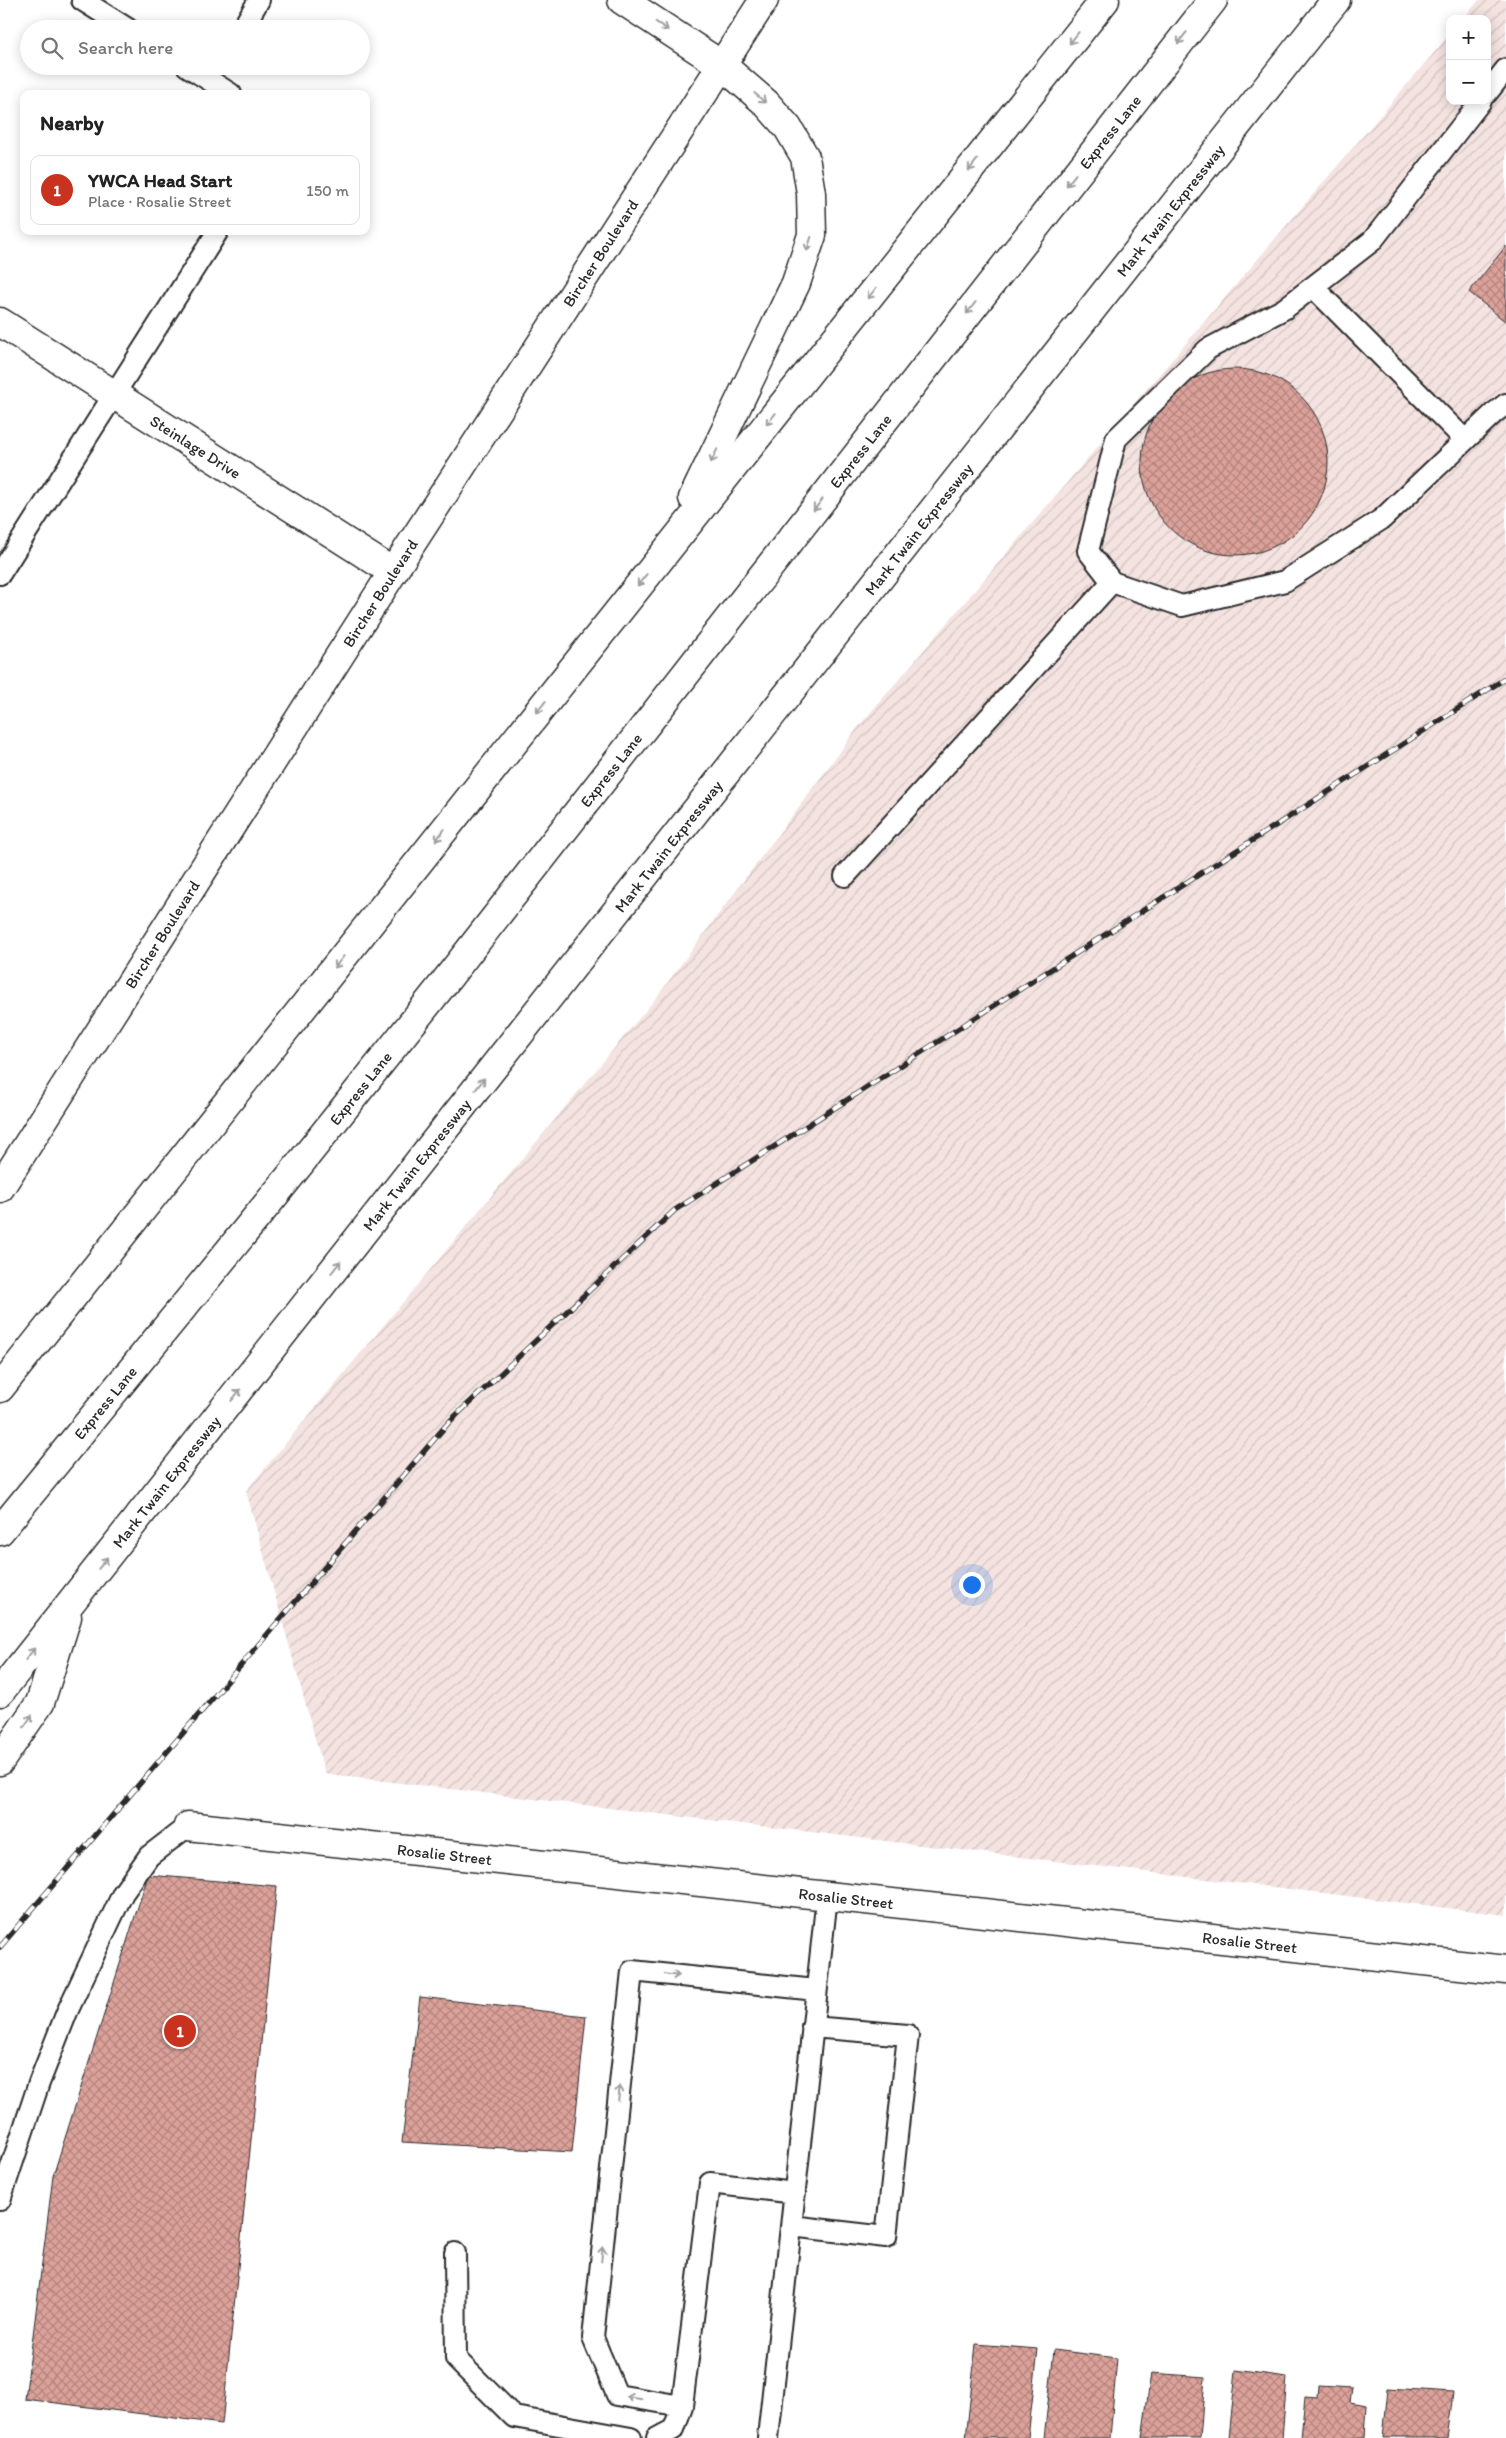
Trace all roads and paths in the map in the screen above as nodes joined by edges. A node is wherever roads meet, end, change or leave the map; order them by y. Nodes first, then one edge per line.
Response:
1 (82, 0) edge
2 (259, 0) edge
3 (622, 0) edge
4 (764, 0) edge
5 (1105, 0) edge
6 (1213, 0) edge
7 (1336, 0) edge
8 (114, 20) edge
9 (247, 20) edge
10 (723, 66) junction
11 (1506, 69) edge
12 (216, 75) edge
13 (1491, 88) edge
14 (227, 90) edge
15 (1478, 105) edge
16 (215, 235) edge
17 (1313, 287) junction
18 (0, 322) edge
19 (114, 394) junction
20 (1506, 404) edge
21 (1465, 440) junction
22 (672, 542) junction
23 (393, 572) junction
24 (0, 574) edge
25 (1112, 582) junction
26 (845, 876) dead end
27 (0, 1188) edge
28 (0, 1388) edge
29 (0, 1531) edge
30 (72, 1601) junction
31 (0, 1692) edge
32 (0, 1761) edge
33 (188, 1826) joint
34 (827, 1896) junction
35 (1506, 1970) edge
36 (816, 1990) junction
37 (812, 2028) junction
38 (795, 2193) junction
39 (0, 2200) edge
40 (791, 2226) junction
41 (455, 2253) dead end
42 (682, 2406) junction
43 (631, 2438) edge
44 (657, 2438) edge
45 (768, 2438) edge

1 - 8 lane
2 - 9 lane
3 -> 10 main road
4 - 10 main road, Bircher Boulevard
5 -> 22 main road
6 -> 29 main road, Express Lane
30 -> 7 main road, Mark Twain Expressway
10 -> 22 main road
10 - 23 main road, Bircher Boulevard
11 - 13 lane
12 - 14 lane
15 - 17 lane
16 - 19 lane
17 - 21 lane
17 - 25 lane
18 - 19 main road, Steinlage Drive
19 - 23 main road, Steinlage Drive
19 - 24 lane
20 - 21 lane
21 - 25 lane
22 -> 28 main road
23 - 27 main road, Bircher Boulevard
25 - 26 lane
31 -> 30 main road, Mark Twain Expressway
32 -> 30 main road
33 - 34 main road, Rosalie Street
33 - 39 lane
34 - 35 main road, Rosalie Street
34 - 36 lane
36 - 37 lane
42 -> 36 lane
37 - 38 lane
37 - 40 lane
38 - 40 lane
38 - 42 lane
40 - 45 lane
41 - 43 lane
42 - 44 lane

